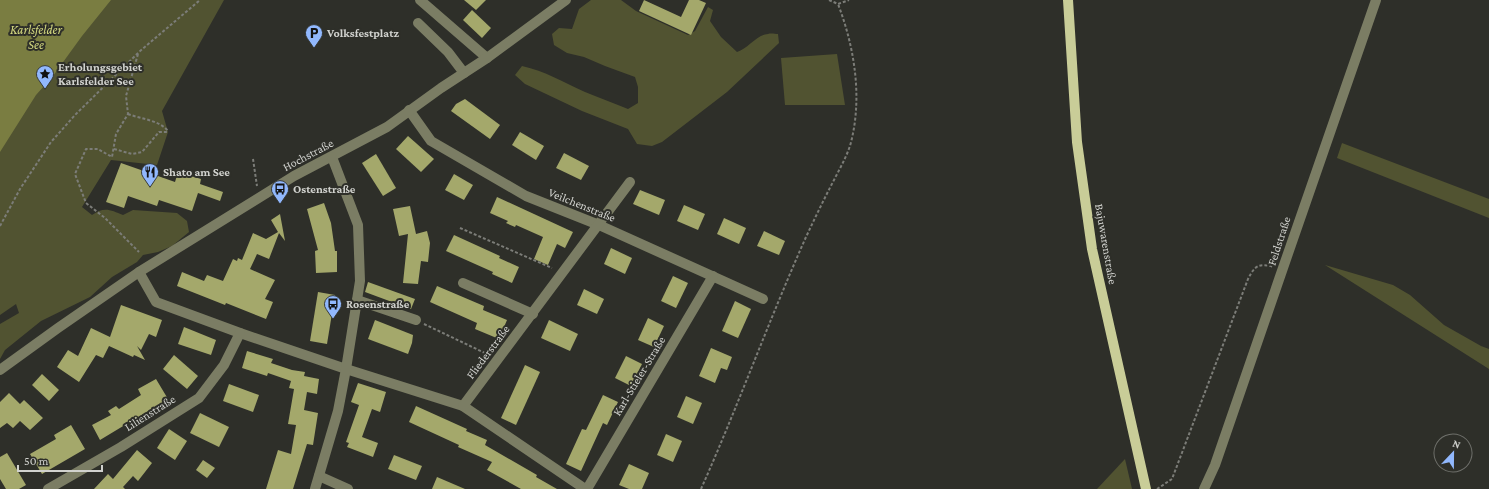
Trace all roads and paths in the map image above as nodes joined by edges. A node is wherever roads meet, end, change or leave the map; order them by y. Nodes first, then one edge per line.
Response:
1 (200, 0) edge
2 (420, 0) edge
3 (566, 0) edge
4 (830, 0) edge
5 (849, 0) edge
6 (1068, 0) edge
7 (1376, 0) edge
8 (838, 4) junction
9 (418, 23) dead end
10 (139, 52) junction
11 (487, 58) junction
12 (464, 73) junction
13 (409, 110) junction
14 (128, 114) junction
15 (114, 149) junction
16 (332, 157) junction
17 (253, 159) dead end
18 (630, 182) dead end
19 (259, 198) junction
20 (599, 225) junction
21 (0, 226) edge
22 (460, 228) dead end
23 (139, 252) dead end
24 (1283, 269) junction
25 (139, 272) junction
26 (564, 273) junction
27 (713, 276) junction
28 (463, 283) dead end
29 (763, 298) dead end
30 (357, 300) junction
31 (533, 314) junction
32 (416, 320) joint
33 (240, 333) junction
34 (499, 359) junction
35 (346, 369) junction
36 (0, 370) edge
37 (463, 406) junction
38 (319, 476) junction
39 (48, 489) edge
40 (315, 489) edge
41 (348, 489) edge
42 (586, 489) edge
43 (701, 489) edge
44 (1146, 489) edge
45 (1158, 489) edge
46 (1204, 489) edge

1 - 10 path
2 - 11 street
3 - 11 street, Hochstraße
4 - 8 path
5 - 8 path
6 - 44 main road, Bajuwarenstraße
7 - 24 street, Feldstraße
8 - 43 path
9 - 12 street
10 - 14 path
10 - 21 path
11 - 12 street, Hochstraße
12 - 13 street, Hochstraße
13 - 16 street, Hochstraße
13 - 20 street, Veilchenstraße
14 - 15 path
14 - 15 path
15 - 23 path
16 - 19 street, Hochstraße
16 - 30 street
17 - 19 path
18 - 20 street, Fliederstraße
19 - 25 street, Hochstraße
20 - 26 street, Fliederstraße
20 - 27 street, Veilchenstraße
22 - 26 path
24 - 45 path
24 - 46 street, Feldstraße
25 - 33 street
25 - 36 street, Hochstraße
26 - 31 street, Fliederstraße
27 - 29 street, Veilchenstraße
27 - 42 street, Karl-Stieler-Straße
28 - 31 street
30 - 32 street
30 - 35 street
31 - 34 street, Fliederstraße
32 - 34 path
33 - 35 street
33 - 39 street, Lilienstraße
34 - 37 street, Fliederstraße
35 - 37 street
35 - 38 street
37 - 42 street
38 - 40 street
38 - 41 street

